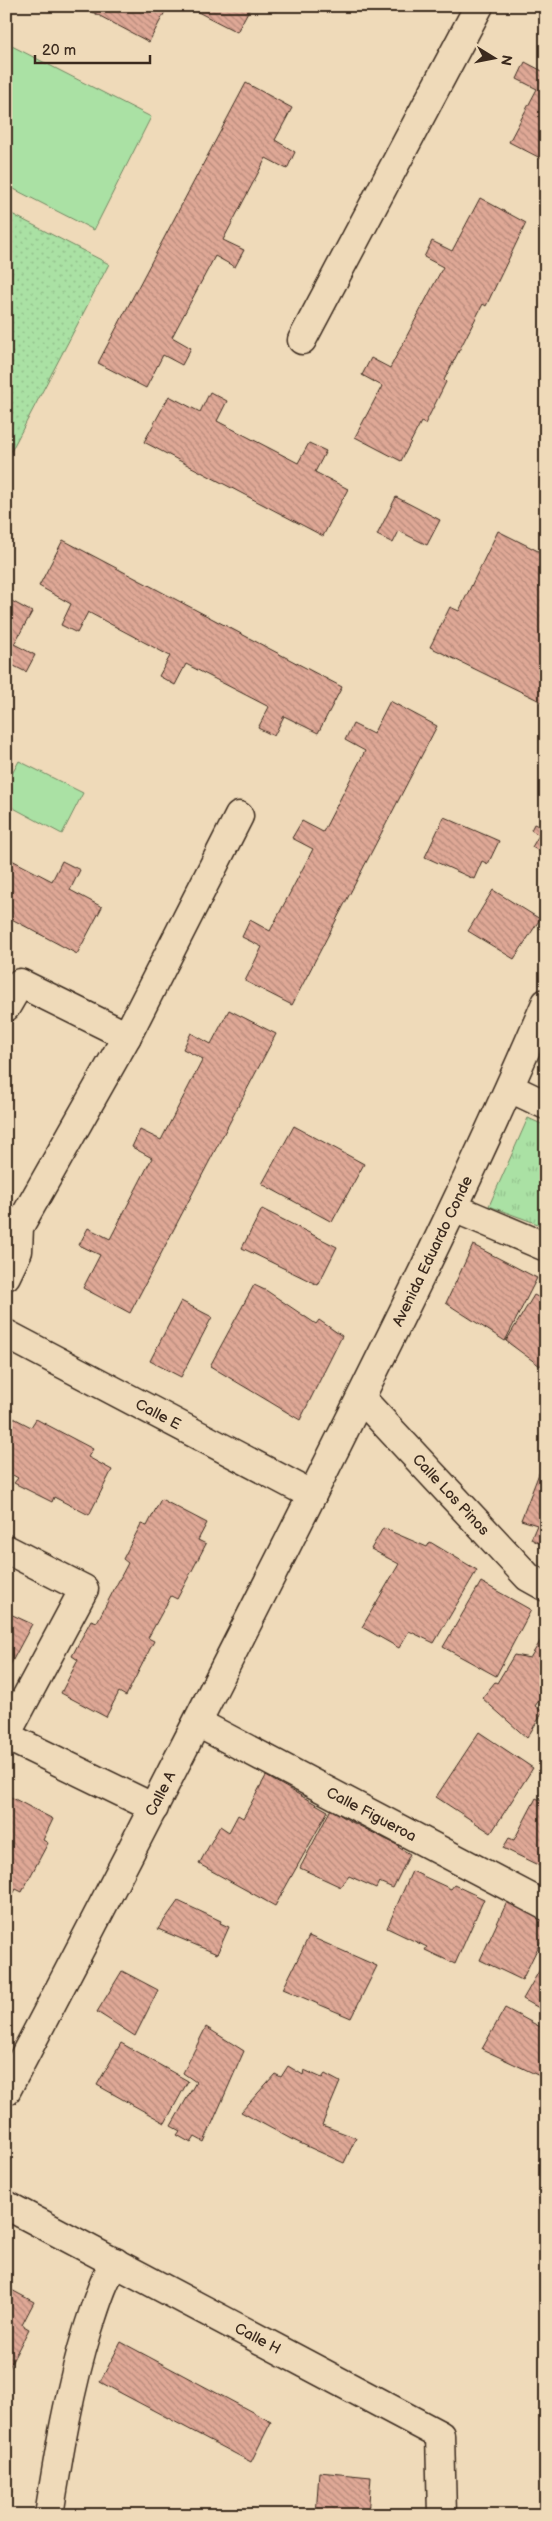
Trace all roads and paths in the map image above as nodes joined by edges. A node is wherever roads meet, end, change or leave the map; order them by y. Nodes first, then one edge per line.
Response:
1 (479, 6) edge
2 (302, 340) dead end
3 (239, 816) dead end
4 (546, 1003) edge
5 (6, 1007) edge
6 (127, 1036) junction
7 (510, 1088) junction
8 (546, 1105) edge
9 (454, 1208) junction
10 (11, 1227) edge
11 (546, 1247) edge
12 (6, 1276) edge
13 (6, 1334) edge
14 (361, 1398) junction
15 (312, 1495) junction
16 (6, 1549) edge
17 (546, 1587) edge
18 (198, 1723) junction
19 (6, 1736) edge
20 (154, 1808) junction
21 (546, 1906) edge
22 (6, 2091) edge
23 (6, 2205) edge
24 (115, 2262) junction
25 (49, 2515) edge
26 (442, 2515) edge

1 - 2 street
3 - 6 street
4 - 7 street, Avenida Eduardo Conde
5 - 6 street
6 - 10 street
7 - 8 street
7 - 9 street, Avenida Eduardo Conde
9 - 11 street
9 - 14 street, Avenida Eduardo Conde
10 - 12 street
13 - 15 street, Calle E
14 - 15 street, Avenida Eduardo Conde
14 - 17 street, Calle Los Pinos
15 - 18 street, Calle A
16 - 19 street
18 - 20 street, Calle A
18 - 21 street, Calle Figueroa
19 - 20 street
20 - 22 street, Calle A
23 - 24 street, Calle H
24 - 25 street
24 - 26 street, Calle H

